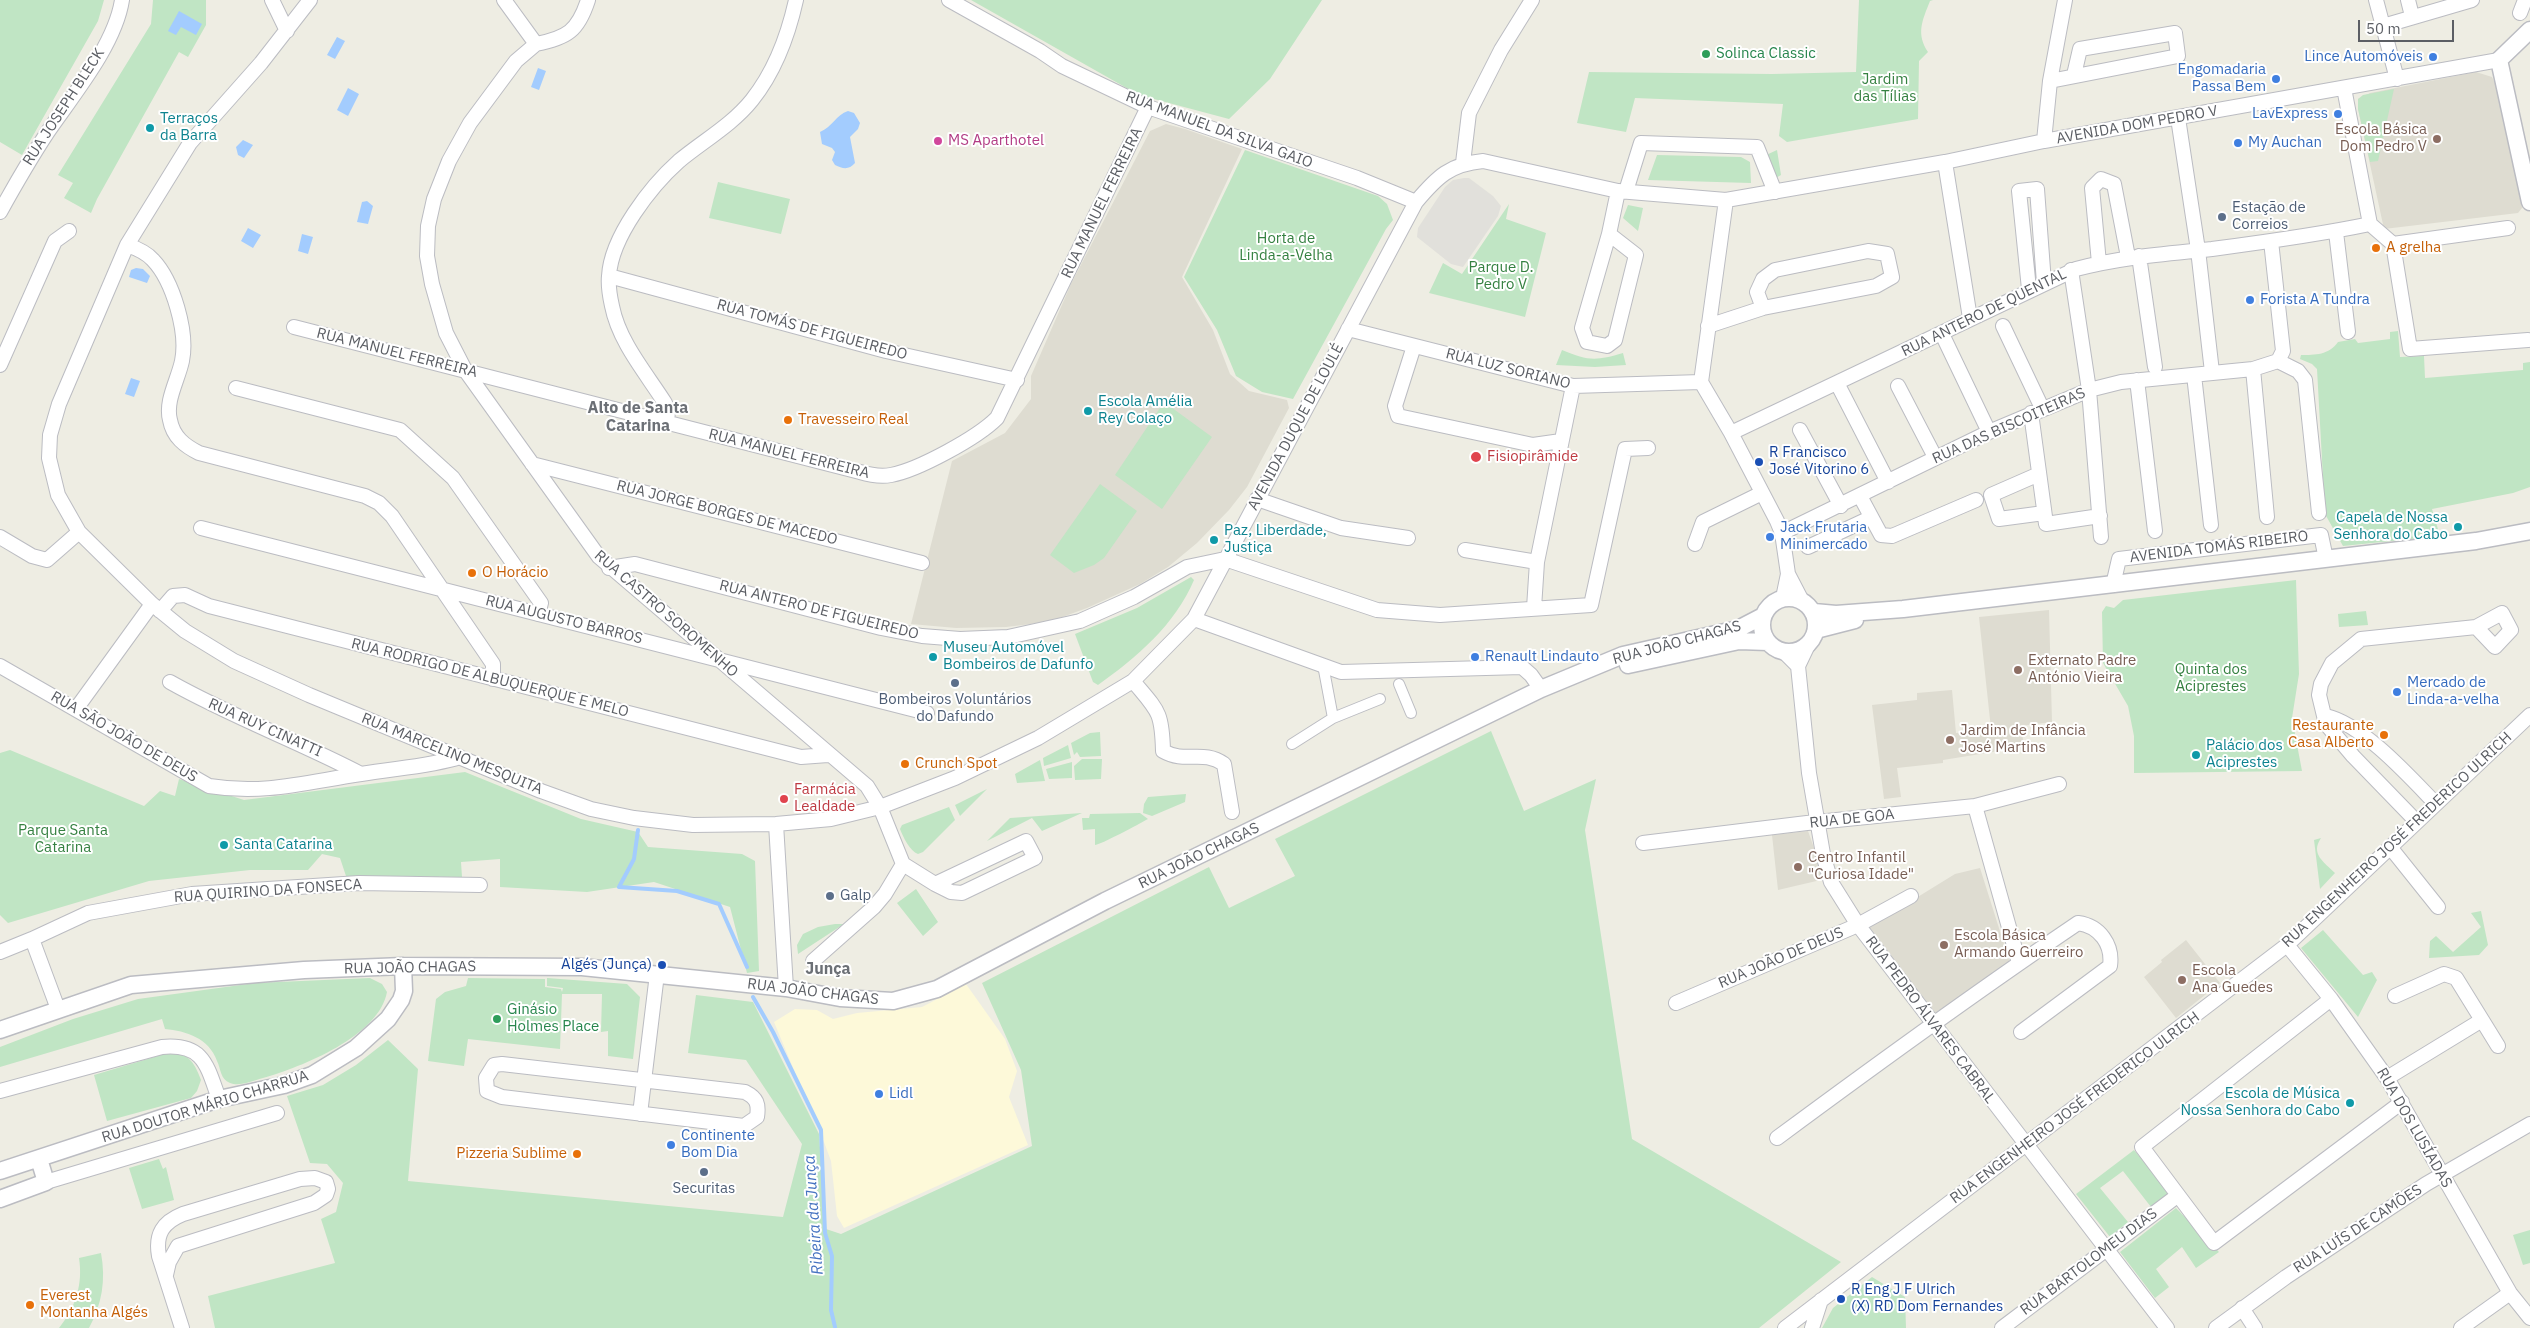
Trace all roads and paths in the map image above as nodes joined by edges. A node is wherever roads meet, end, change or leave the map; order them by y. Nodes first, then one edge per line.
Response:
1 (122, 0) edge
2 (272, 0) edge
3 (310, 0) edge
4 (504, 0) edge
5 (588, 0) edge
6 (796, 0) edge
7 (949, 0) edge
8 (1532, 0) edge
9 (2065, 0) edge
10 (2376, 0) edge
11 (2408, 0) edge
12 (2472, 0) edge
13 (2525, 0) edge
14 (2520, 13) dead end
15 (2412, 16) junction
16 (2383, 26) junction
17 (2530, 30) edge
18 (287, 31) junction
19 (536, 44) junction
20 (2499, 60) junction
21 (2074, 74) junction
22 (2398, 78) junction
23 (2050, 81) junction
24 (2344, 88) junction
25 (1148, 107) junction
26 (2178, 118) junction
27 (2044, 141) junction
28 (1945, 162) junction
29 (1463, 163) junction
30 (1622, 191) junction
31 (1775, 192) junction
32 (1726, 200) junction
33 (1416, 202) junction
34 (2530, 202) edge
35 (0, 212) edge
36 (2370, 224) junction
37 (2508, 228) dead end
38 (69, 231) dead end
39 (2336, 232) junction
40 (1609, 234) junction
41 (2270, 241) junction
42 (127, 244) junction
43 (2393, 244) junction
44 (2198, 250) junction
45 (2133, 257) junction
46 (2099, 263) junction
47 (2071, 270) junction
48 (608, 276) junction
49 (2044, 282) junction
50 (2029, 289) junction
51 (1764, 308) junction
52 (1970, 318) junction
53 (1708, 326) junction
54 (2003, 326) dead end
55 (294, 327) dead end
56 (1348, 329) junction
57 (2348, 332) dead end
58 (1942, 334) junction
59 (2528, 340) dead end
60 (1414, 346) junction
61 (2278, 361) junction
62 (0, 366) edge
63 (2155, 367) dead end
64 (2252, 368) junction
65 (465, 370) junction
66 (2212, 372) junction
67 (2194, 375) junction
68 (1017, 380) junction
69 (2137, 380) junction
70 (1701, 382) junction
71 (1837, 383) junction
72 (1573, 386) junction
73 (1898, 386) dead end
74 (236, 388) dead end
75 (2089, 390) junction
76 (2036, 411) junction
77 (667, 423) junction
78 (1800, 430) dead end
79 (1989, 432) junction
80 (1731, 433) junction
81 (1561, 441) junction
82 (1648, 448) dead end
83 (1935, 458) junction
84 (532, 464) junction
85 (2039, 474) junction
86 (1888, 482) junction
87 (1762, 493) junction
88 (1860, 496) junction
89 (1257, 499) junction
90 (1976, 500) dead end
91 (1841, 506) junction
92 (2319, 514) dead end
93 (2100, 516) junction
94 (2268, 517) dead end
95 (1870, 518) junction
96 (2045, 518) junction
97 (2210, 525) dead end
98 (201, 528) dead end
99 (2155, 531) dead end
100 (2530, 531) edge
101 (79, 532) junction
102 (1782, 533) junction
103 (0, 537) edge
104 (2101, 537) dead end
105 (1408, 538) dead end
106 (1695, 544) dead end
107 (1808, 547) dead end
108 (1465, 550) dead end
109 (1225, 559) junction
110 (2326, 559) junction
111 (1537, 562) junction
112 (922, 563) dead end
113 (610, 568) junction
114 (1788, 574) junction
115 (2113, 585) junction
116 (443, 590) junction
117 (1783, 598) junction
118 (1801, 600) junction
119 (156, 608) junction
120 (1534, 608) junction
121 (1903, 609) junction
122 (1814, 612) junction
123 (538, 614) junction
124 (1763, 616) junction
125 (1194, 619) junction
126 (2476, 626) dead end
127 (1816, 630) junction
128 (1768, 642) junction
129 (1808, 645) junction
130 (1783, 651) junction
131 (716, 658) junction
132 (1323, 665) junction
133 (0, 666) edge
134 (1798, 666) junction
135 (1591, 670) junction
136 (493, 679) junction
137 (1133, 681) junction
138 (170, 682) dead end
139 (1399, 684) dead end
140 (1541, 689) junction
141 (1380, 699) dead end
142 (76, 709) junction
143 (927, 713) dead end
144 (1411, 713) dead end
145 (2530, 715) edge
146 (2326, 716) junction
147 (1333, 718) junction
148 (1292, 744) dead end
149 (828, 755) junction
150 (460, 757) junction
151 (361, 774) junction
152 (2059, 784) dead end
153 (2435, 803) junction
154 (880, 806) junction
155 (1976, 806) junction
156 (1232, 812) dead end
157 (2416, 821) junction
158 (1816, 822) junction
159 (776, 824) junction
160 (1643, 843) dead end
161 (2390, 847) junction
162 (903, 864) junction
163 (935, 884) junction
164 (480, 886) dead end
165 (1911, 896) dead end
166 (2438, 907) dead end
167 (1858, 926) junction
168 (32, 939) junction
169 (2287, 945) junction
170 (0, 952) edge
171 (813, 962) dead end
172 (2019, 963) junction
173 (403, 966) junction
174 (657, 974) junction
175 (786, 988) junction
176 (2395, 996) dead end
177 (2331, 999) junction
178 (1676, 1003) dead end
179 (58, 1010) junction
180 (2482, 1020) junction
181 (1934, 1022) junction
182 (0, 1030) edge
183 (2021, 1032) dead end
184 (2498, 1046) dead end
185 (2388, 1078) junction
186 (644, 1080) junction
187 (0, 1091) edge
188 (219, 1100) junction
189 (2402, 1102) junction
190 (277, 1114) dead end
191 (640, 1114) junction
192 (2530, 1124) edge
193 (1778, 1138) dead end
194 (2026, 1146) junction
195 (38, 1159) junction
196 (17, 1166) junction
197 (0, 1171) edge
198 (2442, 1176) junction
199 (46, 1182) junction
200 (26, 1188) junction
201 (2177, 1196) junction
202 (0, 1199) edge
203 (2105, 1250) junction
204 (166, 1275) junction
205 (2510, 1293) junction
206 (1822, 1300) junction
207 (2242, 1308) junction
208 (2530, 1318) edge
209 (182, 1328) edge
210 (1787, 1328) edge
211 (1812, 1328) edge
212 (2002, 1328) edge
213 (2167, 1328) edge
214 (2216, 1328) edge
215 (2255, 1328) edge
216 (2461, 1328) edge

1 - 35 street, RUA JOSEPH BLECK
2 - 18 street
3 - 18 street, RUA MARCELINO MESQUITA
4 - 19 street
5 - 19 street
6 - 48 street
7 - 25 street, RUA MANUEL DA SILVA GAIO
8 - 29 street
9 - 23 street
10 - 16 street
11 - 15 street
12 - 15 street
13 - 14 street
15 - 16 street
16 - 22 street
17 - 20 street
18 - 42 street, RUA MARCELINO MESQUITA
19 - 65 street, RUA CASTRO SOROMENHO
20 - 22 street, AVENIDA DOM PEDRO V
20 - 34 street
21 - 21 street
21 - 23 street
22 - 24 street, AVENIDA DOM PEDRO V
23 - 27 street
24 - 26 street, AVENIDA DOM PEDRO V
24 - 36 street
25 - 33 street, RUA MANUEL DA SILVA GAIO
25 - 68 street, RUA MANUEL FERREIRA
26 - 27 street, AVENIDA DOM PEDRO V
26 - 44 street
27 - 28 street, AVENIDA DOM PEDRO V
28 - 31 street, AVENIDA DOM PEDRO V
28 - 52 street
29 - 30 street, AVENIDA DOM PEDRO V
29 - 33 street, AVENIDA DUQUE DE LOULÉ
30 - 31 street
30 - 32 street, AVENIDA DOM PEDRO V
30 - 40 street
31 - 32 street, AVENIDA DOM PEDRO V
32 - 53 street
33 - 56 street, AVENIDA DUQUE DE LOULÉ
36 - 39 street, RUA ANTERO DE QUENTAL
36 - 43 street
37 - 43 street
38 - 62 street
39 - 41 street, RUA ANTERO DE QUENTAL
39 - 57 street
40 - 40 street
41 - 44 street, RUA ANTERO DE QUENTAL
41 - 61 street
42 - 101 street, RUA MARCELINO MESQUITA
42 - 116 street
43 - 59 street
44 - 45 street, RUA ANTERO DE QUENTAL
44 - 66 street
45 - 46 street, RUA ANTERO DE QUENTAL
45 - 46 street
45 - 63 street
46 - 47 street, RUA ANTERO DE QUENTAL
47 - 49 street, RUA ANTERO DE QUENTAL
47 - 75 street
48 - 68 street, RUA TOMÁS DE FIGUEIREDO
48 - 77 street
49 - 50 street, RUA ANTERO DE QUENTAL
49 - 50 street
50 - 52 street, RUA ANTERO DE QUENTAL
51 - 51 street
51 - 53 street
52 - 58 street, RUA ANTERO DE QUENTAL
53 - 70 street
54 - 76 street
55 - 65 street, RUA MANUEL FERREIRA
56 - 60 street, RUA LUZ SORIANO
56 - 89 street, AVENIDA DUQUE DE LOULÉ
58 - 71 street, RUA ANTERO DE QUENTAL
58 - 79 street
60 - 72 street, RUA LUZ SORIANO
60 - 81 street
61 - 64 street, RUA DAS BISCOITEIRAS
61 - 92 street
64 - 66 street, RUA DAS BISCOITEIRAS
64 - 94 street
65 - 77 street, RUA MANUEL FERREIRA
65 - 84 street, RUA CASTRO SOROMENHO
66 - 67 street, RUA DAS BISCOITEIRAS
67 - 69 street, RUA DAS BISCOITEIRAS
67 - 97 street
68 - 77 street, RUA MANUEL FERREIRA
69 - 75 street, RUA DAS BISCOITEIRAS
69 - 99 street
70 - 72 street, RUA LUZ SORIANO
70 - 80 street
71 - 80 street, RUA ANTERO DE QUENTAL
71 - 86 street
72 - 81 street
73 - 83 street
74 - 123 street
75 - 76 street, RUA DAS BISCOITEIRAS
75 - 93 street
76 - 79 street, RUA DAS BISCOITEIRAS
76 - 85 street
78 - 91 street
79 - 83 street, RUA DAS BISCOITEIRAS
80 - 87 street
81 - 111 street
82 - 120 street
83 - 86 street, RUA DAS BISCOITEIRAS
84 - 112 street, RUA JORGE BORGES DE MACEDO
84 - 113 street, RUA CASTRO SOROMENHO
85 - 96 street
85 - 96 street
86 - 88 street, RUA DAS BISCOITEIRAS
87 - 102 street
87 - 106 street
88 - 91 street, RUA DAS BISCOITEIRAS
88 - 95 street
89 - 105 street
89 - 109 street, AVENIDA DUQUE DE LOULÉ
90 - 95 street
91 - 102 street, RUA DAS BISCOITEIRAS
93 - 96 street
93 - 104 street
95 - 107 street
98 - 116 street, RUA AUGUSTO BARROS
100 - 110 street, AVENIDA TOMÁS RIBEIRO
101 - 103 street
101 - 119 street, RUA MARCELINO MESQUITA
102 - 114 street
108 - 111 street
109 - 113 street, RUA ANTERO DE FIGUEIREDO
109 - 120 street
109 - 125 street, AVENIDA DUQUE DE LOULÉ
110 - 115 street, AVENIDA TOMÁS RIBEIRO
110 - 115 street, AVENIDA TOMÁS RIBEIRO
111 - 120 street
113 - 131 street, RUA CASTRO SOROMENHO
114 - 117 street
114 - 118 street
115 - 121 street, AVENIDA TOMÁS RIBEIRO
116 - 123 street, RUA AUGUSTO BARROS
116 - 136 street
117 - 118 street
117 - 124 street
118 - 122 street
119 - 136 street, RUA RODRIGO DE ALBUQUERQUE E MELO
119 - 142 street, RUA RODRIGO DE ALBUQUERQUE E MELO
119 - 150 street, RUA MARCELINO MESQUITA
121 - 122 street, AVENIDA TOMÁS RIBEIRO
121 - 127 street, AVENIDA TOMÁS RIBEIRO
122 - 127 street
123 - 131 street, RUA AUGUSTO BARROS
124 - 128 street
124 - 135 street, RUA JOÃO CHAGAS
125 - 132 street
125 - 137 street, AVENIDA DUQUE DE LOULÉ
126 - 146 street
127 - 129 street
128 - 130 street
128 - 135 street, RUA JOÃO CHAGAS
129 - 130 street
129 - 134 street
130 - 134 street
131 - 143 street, RUA AUGUSTO BARROS
131 - 149 street, RUA CASTRO SOROMENHO
132 - 140 street
132 - 147 street
133 - 142 street, RUA SÃO JOÃO DE DEUS
134 - 158 street, RUA PEDRO ÁLVARES CABRAL
135 - 140 street, RUA JOÃO CHAGAS
136 - 149 street, RUA RODRIGO DE ALBUQUERQUE E MELO
137 - 154 street, AVENIDA DUQUE DE LOULÉ
137 - 156 street
138 - 151 street, RUA RUY CINATTI
139 - 144 street
140 - 175 street, RUA JOÃO CHAGAS
141 - 147 street
142 - 151 street, RUA SÃO JOÃO DE DEUS
145 - 153 street, RUA ENGENHEIRO JOSÉ FREDERICO ULRICH
146 - 153 street
146 - 157 street
147 - 148 street
149 - 154 street, RUA CASTRO SOROMENHO
150 - 151 street, RUA SÃO JOÃO DE DEUS
150 - 159 street, RUA MARCELINO MESQUITA
152 - 155 street, RUA DE GOA
153 - 157 street, RUA ENGENHEIRO JOSÉ FREDERICO ULRICH
154 - 159 street, AVENIDA DUQUE DE LOULÉ
154 - 162 street
155 - 158 street, RUA DE GOA
155 - 172 street
157 - 161 street, RUA ENGENHEIRO JOSÉ FREDERICO ULRICH
158 - 160 street, RUA DE GOA
158 - 167 street, RUA PEDRO ÁLVARES CABRAL
159 - 175 street
161 - 166 street
161 - 169 street, RUA ENGENHEIRO JOSÉ FREDERICO ULRICH
162 - 163 street
162 - 171 street
163 - 163 street
164 - 168 street, RUA QUIRINO DA FONSECA
165 - 167 street, RUA JOÃO DE DEUS
167 - 178 street, RUA JOÃO DE DEUS
167 - 181 street, RUA PEDRO ÁLVARES CABRAL
168 - 170 street, RUA QUIRINO DA FONSECA
168 - 179 street
169 - 177 street, RUA DOS LUSÍADAS
169 - 194 street, RUA ENGENHEIRO JOSÉ FREDERICO ULRICH
172 - 181 street
172 - 183 street
173 - 174 street, RUA JOÃO CHAGAS
173 - 179 street, RUA JOÃO CHAGAS
173 - 188 street, RUA DOUTOR MÁRIO CHARRUA
174 - 175 street, RUA JOÃO CHAGAS
174 - 186 street
176 - 180 street
177 - 185 street, RUA DOS LUSÍADAS
177 - 201 street
179 - 182 street, RUA JOÃO CHAGAS
180 - 184 street
180 - 185 street
181 - 193 street
181 - 194 street, RUA PEDRO ÁLVARES CABRAL
185 - 189 street, RUA DOS LUSÍADAS
186 - 191 street
186 - 191 street
186 - 191 street
187 - 188 street
188 - 195 street, RUA DOUTOR MÁRIO CHARRUA
189 - 198 street, RUA DOS LUSÍADAS
189 - 201 street
190 - 199 street, RUA DOUTOR MÁRIO CHARRUA
192 - 198 street, RUA LUÍS DE CAMÕES
194 - 203 street, RUA PEDRO ÁLVARES CABRAL
194 - 206 street, RUA ENGENHEIRO JOSÉ FREDERICO ULRICH
195 - 196 street, RUA DOUTOR MÁRIO CHARRUA
195 - 199 street
196 - 197 street, RUA DOUTOR MÁRIO CHARRUA
196 - 200 street
198 - 205 street, RUA DOS LUSÍADAS
198 - 207 street, RUA LUÍS DE CAMÕES
199 - 200 street, RUA DOUTOR MÁRIO CHARRUA
200 - 202 street, RUA DOUTOR MÁRIO CHARRUA
201 - 203 street, RUA BARTOLOMEU DIAS
203 - 212 street, RUA BARTOLOMEU DIAS
203 - 213 street, RUA PEDRO ÁLVARES CABRAL
204 - 204 street
204 - 209 street
205 - 208 street, RUA DOS LUSÍADAS
205 - 216 street
206 - 210 street, RUA ENGENHEIRO JOSÉ FREDERICO ULRICH
206 - 211 street
207 - 214 street, RUA LUÍS DE CAMÕES
207 - 215 street

